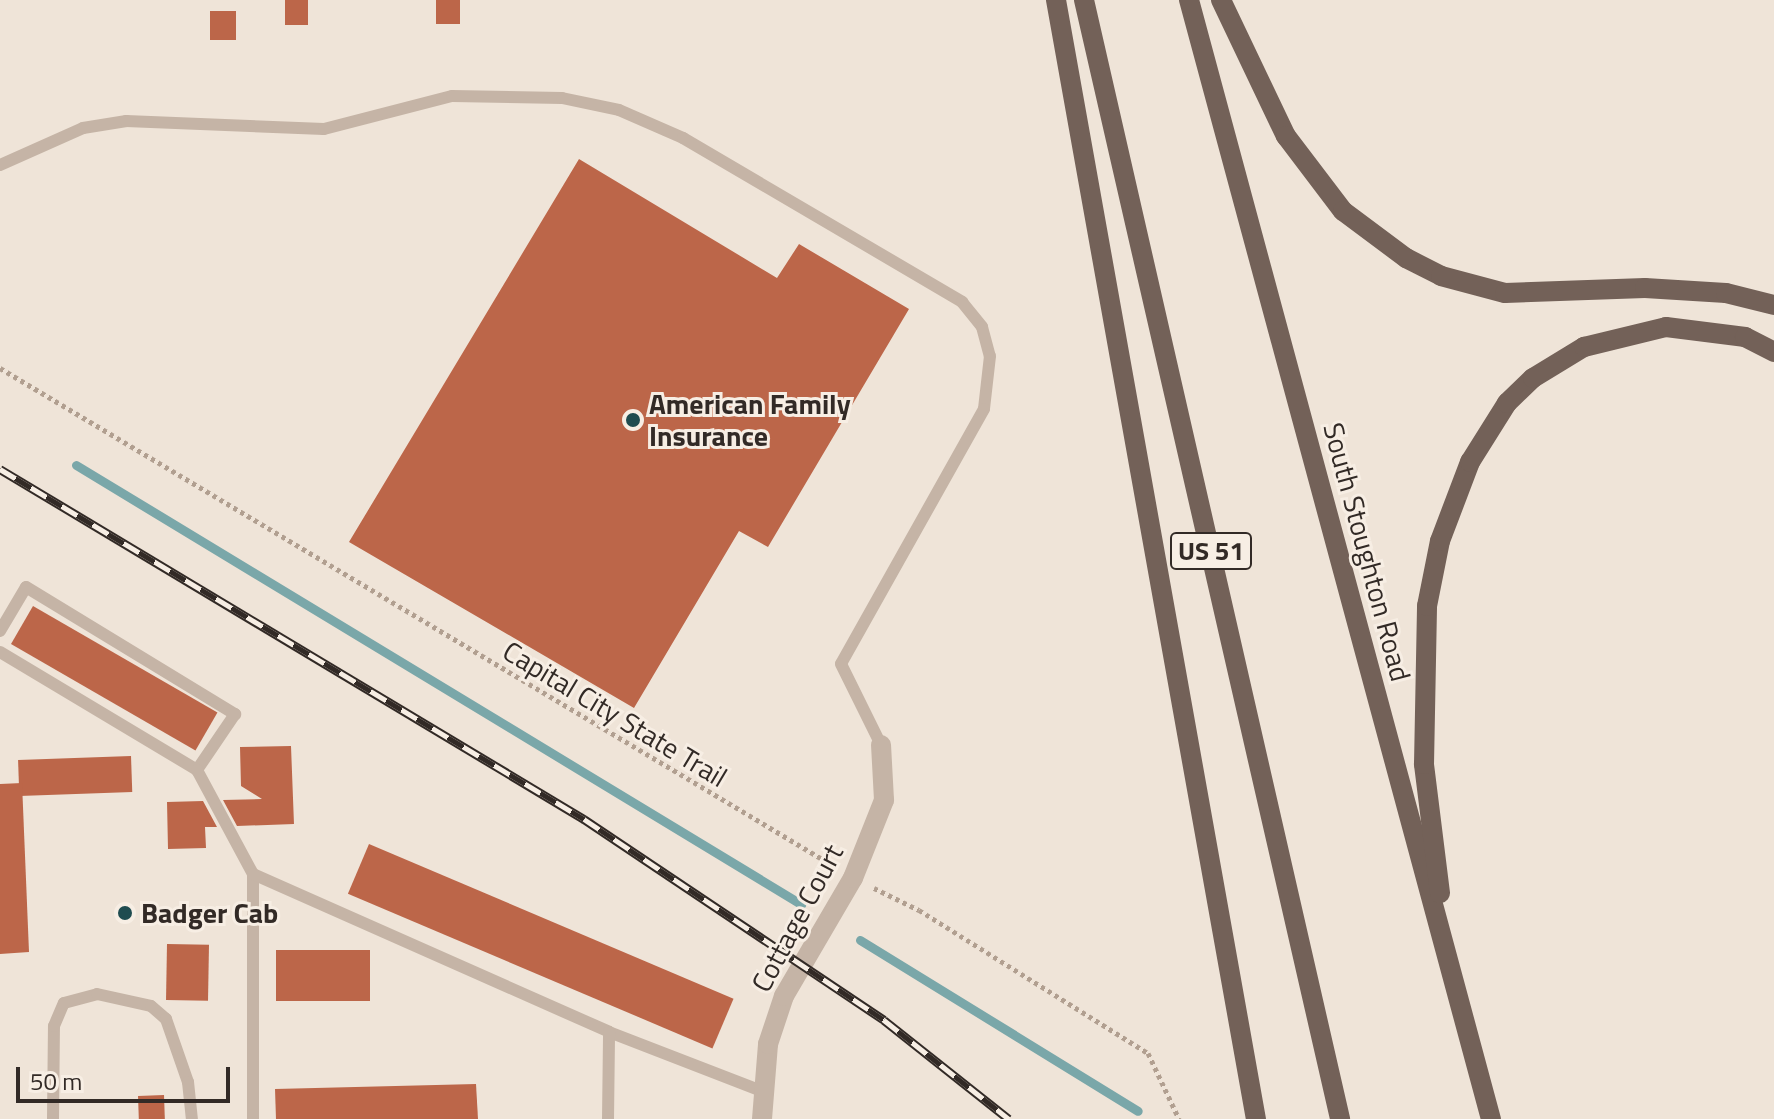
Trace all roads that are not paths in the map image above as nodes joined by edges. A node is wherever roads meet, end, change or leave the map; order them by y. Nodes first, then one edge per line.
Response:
1 (1056, 0) edge
2 (1084, 0) edge
3 (1189, 0) edge
4 (1221, 0) edge
5 (0, 165) edge
6 (1774, 305) edge
7 (1774, 352) edge
8 (0, 631) edge
9 (0, 652) edge
10 (881, 745) joint
11 (197, 770) junction
12 (253, 874) junction
13 (1450, 969) junction
14 (609, 1032) junction
15 (762, 1091) junction
16 (1338, 1111) edge
17 (53, 1119) edge
18 (192, 1119) edge
19 (253, 1119) edge
20 (608, 1119) edge
21 (762, 1119) edge
22 (1256, 1119) edge
23 (1491, 1119) edge

1 - 22 main road
2 - 16 main road, US 51
3 - 13 main road, South Stoughton Road
4 - 6 main road
5 - 10 lane
7 - 13 main road
8 - 11 lane
9 - 11 lane
10 - 15 street, Cottage Court
11 - 12 lane
12 - 14 lane
12 - 19 lane
13 - 23 main road, South Stoughton Road
14 - 15 lane
14 - 20 lane
15 - 21 street, Cottage Court
17 - 18 lane

